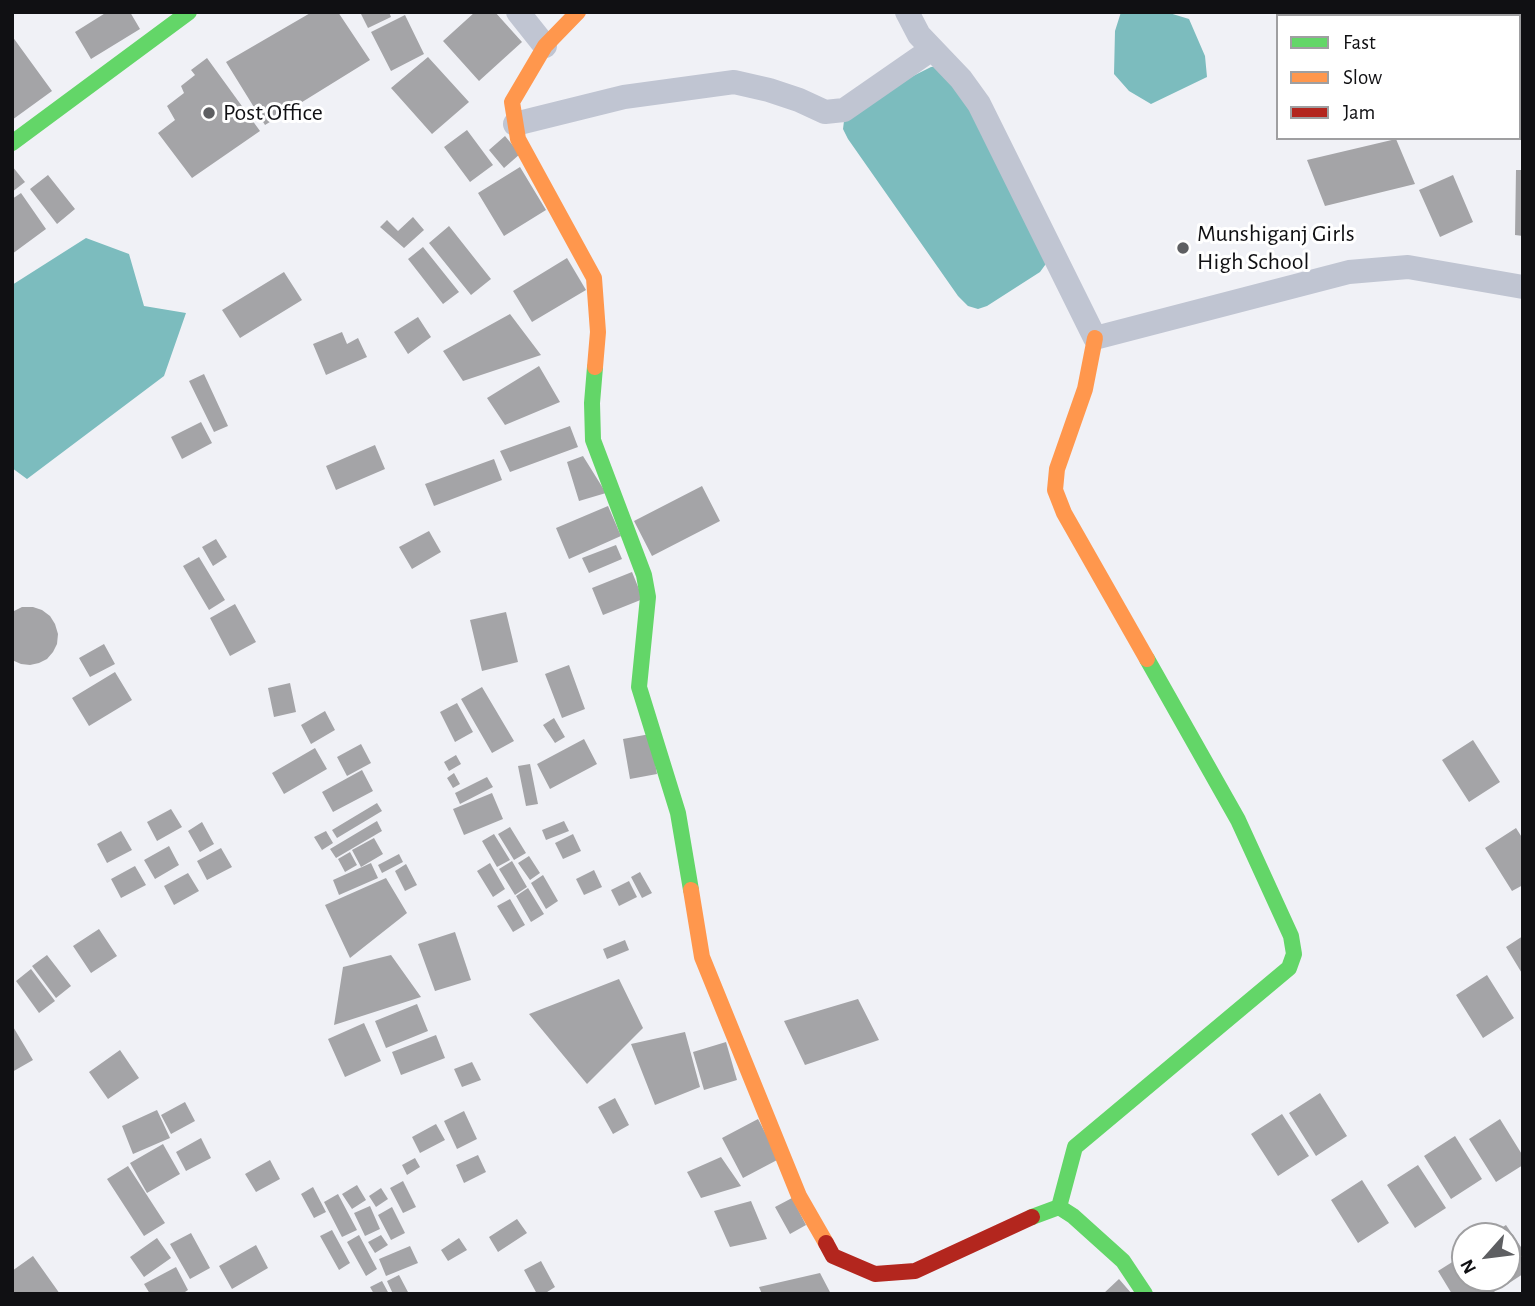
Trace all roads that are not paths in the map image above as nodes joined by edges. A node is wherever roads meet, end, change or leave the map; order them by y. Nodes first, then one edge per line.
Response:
1 (189, 12) edge
2 (518, 12) edge
3 (578, 12) edge
4 (907, 12) edge
5 (545, 46) junction
6 (932, 49) junction
7 (515, 124) junction
8 (12, 143) edge
9 (1523, 287) edge
10 (1095, 338) junction
11 (1059, 1207) junction
12 (1144, 1294) edge

1 - 8 street
2 - 5 street
3 - 5 street
4 - 6 street
5 - 7 street
6 - 7 street
6 - 10 street
7 - 11 street
9 - 10 street
10 - 11 street
11 - 12 street

